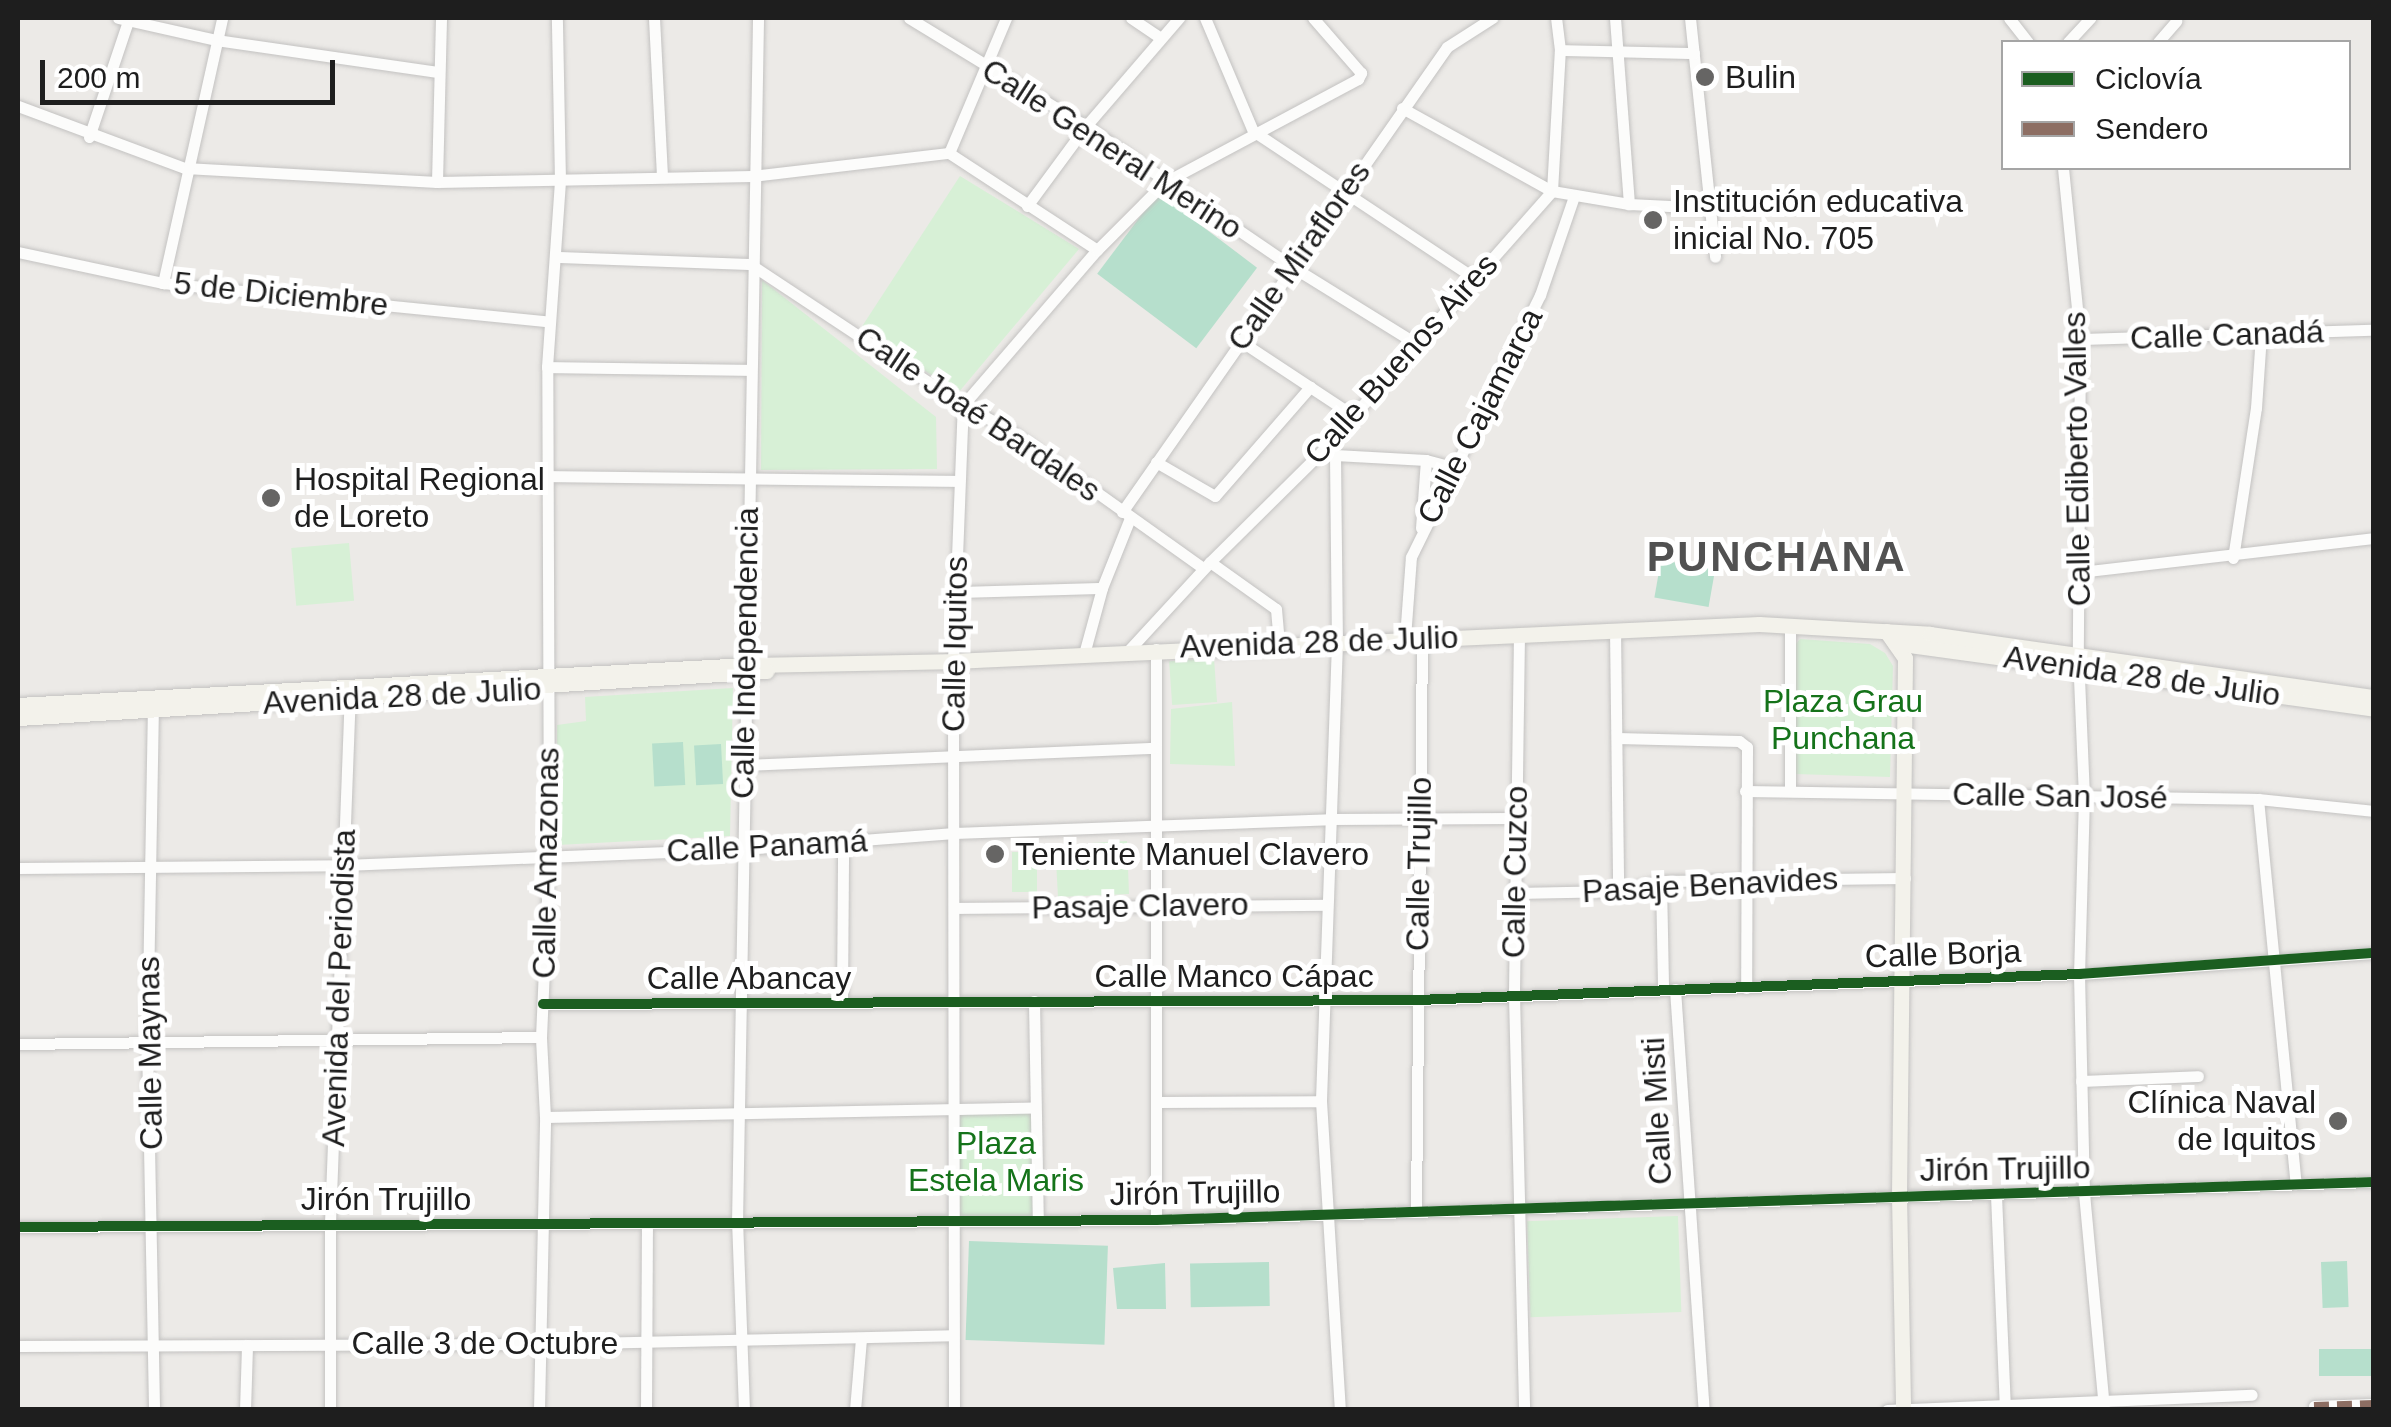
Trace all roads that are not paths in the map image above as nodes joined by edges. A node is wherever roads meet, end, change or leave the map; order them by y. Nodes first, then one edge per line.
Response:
1 (125, 18) edge
2 (222, 18) edge
3 (440, 18) edge
4 (557, 18) edge
5 (654, 18) edge
6 (758, 18) edge
7 (910, 18) edge
8 (1006, 18) edge
9 (1130, 18) edge
10 (1179, 18) edge
11 (1205, 18) edge
12 (1313, 18) edge
13 (1492, 18) edge
14 (1556, 18) edge
15 (1615, 18) edge
16 (1690, 18) edge
17 (2009, 18) edge
18 (2090, 18) edge
19 (2176, 21) dead end
20 (1161, 38) junction
21 (216, 40) junction
22 (2026, 40) edge
23 (2070, 40) edge
24 (2160, 40) edge
25 (1560, 50) junction
26 (1617, 50) junction
27 (1694, 53) junction
28 (985, 64) junction
29 (438, 72) junction
30 (18, 106) edge
31 (1402, 108) junction
32 (1086, 126) junction
33 (1254, 132) junction
34 (89, 136) junction
35 (949, 153) junction
36 (186, 168) junction
37 (2063, 170) edge
38 (752, 176) junction
39 (662, 177) junction
40 (560, 181) junction
41 (437, 182) junction
42 (1165, 182) junction
43 (1552, 191) junction
44 (1343, 194) junction
45 (1574, 196) junction
46 (1629, 204) junction
47 (1026, 206) junction
48 (1710, 208) junction
49 (1097, 250) junction
50 (18, 252) edge
51 (558, 257) junction
52 (1715, 257) dead end
53 (750, 264) junction
54 (1290, 266) junction
55 (1476, 278) junction
56 (163, 282) junction
57 (547, 321) junction
58 (2374, 330) edge
59 (2262, 334) junction
60 (2080, 339) junction
61 (1239, 340) junction
62 (1417, 344) junction
63 (546, 367) junction
64 (752, 370) junction
65 (1310, 387) junction
66 (964, 405) junction
67 (1352, 414) junction
68 (1328, 453) junction
69 (1426, 460) junction
70 (1156, 462) junction
71 (1456, 468) junction
72 (546, 476) junction
73 (747, 480) junction
74 (958, 480) junction
75 (1126, 515) junction
76 (1421, 532) junction
77 (2374, 538) edge
78 (2233, 558) junction
79 (1206, 565) junction
80 (2080, 572) junction
81 (1102, 588) junction
82 (956, 592) junction
83 (1790, 624) junction
84 (1615, 629) junction
85 (1853, 631) junction
86 (1886, 631) junction
87 (1520, 634) junction
88 (1414, 638) junction
89 (1337, 642) junction
90 (1279, 644) junction
91 (1900, 644) junction
92 (1156, 649) junction
93 (1128, 651) junction
94 (1084, 654) junction
95 (2079, 661) junction
96 (954, 662) junction
97 (746, 670) junction
98 (548, 681) junction
99 (350, 692) junction
100 (2374, 697) edge
101 (153, 704) junction
102 (18, 705) edge
103 (2374, 709) edge
104 (18, 718) edge
105 (1617, 738) junction
106 (1156, 748) junction
107 (954, 756) junction
108 (744, 765) junction
109 (1746, 791) junction
110 (1790, 791) junction
111 (1906, 794) junction
112 (2084, 796) junction
113 (2258, 799) junction
114 (2374, 811) edge
115 (1420, 818) junction
116 (1516, 818) junction
117 (1330, 819) junction
118 (1156, 828) junction
119 (954, 833) junction
120 (844, 842) junction
121 (743, 850) junction
122 (548, 857) junction
123 (344, 864) junction
124 (148, 866) junction
125 (18, 868) edge
126 (1905, 878) junction
127 (1746, 880) junction
128 (1660, 881) junction
129 (1618, 891) junction
130 (1516, 893) junction
131 (1326, 904) junction
132 (1156, 906) junction
133 (954, 908) junction
134 (2374, 952) edge
135 (2276, 959) junction
136 (2079, 974) junction
137 (1904, 980) junction
138 (1746, 988) junction
139 (1669, 989) junction
140 (1514, 996) junction
141 (1156, 1000) junction
142 (1418, 1000) junction
143 (1322, 1001) junction
144 (954, 1002) junction
145 (1034, 1002) junction
146 (741, 1003) junction
147 (842, 1003) junction
148 (544, 1004) junction
149 (541, 1037) junction
150 (336, 1040) junction
151 (148, 1042) junction
152 (18, 1044) edge
153 (2198, 1076) dead end
154 (2081, 1081) junction
155 (1322, 1101) junction
156 (1156, 1102) junction
157 (1035, 1108) junction
158 (955, 1110) junction
159 (739, 1112) junction
160 (545, 1117) junction
161 (2374, 1182) edge
162 (2296, 1184) junction
163 (2084, 1193) junction
164 (1899, 1195) junction
165 (1996, 1195) junction
166 (1688, 1202) junction
167 (1518, 1206) junction
168 (1416, 1210) junction
169 (1328, 1215) junction
170 (1156, 1220) junction
171 (1038, 1221) junction
172 (954, 1222) junction
173 (330, 1223) junction
174 (737, 1223) junction
175 (542, 1224) junction
176 (647, 1224) junction
177 (18, 1227) edge
178 (154, 1228) junction
179 (954, 1335) junction
180 (860, 1338) junction
181 (743, 1340) junction
182 (647, 1341) junction
183 (332, 1344) junction
184 (540, 1344) junction
185 (247, 1345) junction
186 (18, 1346) edge
187 (153, 1346) junction
188 (2252, 1395) dead end
189 (2374, 1404) edge
190 (2314, 1406) dead end
191 (2004, 1407) edge
192 (2104, 1407) edge
193 (954, 1409) edge
194 (1897, 1409) edge
195 (154, 1410) edge
196 (245, 1410) edge
197 (330, 1410) edge
198 (538, 1410) edge
199 (646, 1410) edge
200 (744, 1410) edge
201 (855, 1410) edge
202 (1340, 1410) edge
203 (1524, 1410) edge
204 (1704, 1410) edge

1 - 21 street
1 - 34 street
2 - 21 street
3 - 29 street
4 - 40 street, Calle Amazonas
5 - 39 street
6 - 38 street, Calle Independencia
7 - 28 street, Calle General Merino
8 - 28 street
9 - 20 street
10 - 20 street
11 - 33 street
12 - 33 street
13 - 31 street, Calle Miraflores
14 - 25 street
15 - 26 street
16 - 27 street
17 - 22 street
18 - 23 street
19 - 24 street
20 - 32 street
21 - 29 street
21 - 36 street
25 - 26 street
25 - 43 street
26 - 27 street
26 - 46 street
27 - 48 street
28 - 32 street, Calle General Merino
28 - 35 street
29 - 41 street
30 - 34 street
31 - 43 street
31 - 44 street, Calle Miraflores
32 - 42 street, Calle General Merino
32 - 47 street
33 - 42 street
33 - 44 street
34 - 36 street
35 - 38 street
35 - 47 street
36 - 41 street
36 - 56 street
37 - 60 street, Calle Ediberto Valles
38 - 39 street
38 - 53 street, Calle Independencia
39 - 40 street
40 - 41 street
40 - 51 street, Calle Amazonas
42 - 49 street
42 - 54 street, Calle General Merino
43 - 45 street
43 - 55 street, Calle Buenos Aires
44 - 54 street, Calle Miraflores
44 - 55 street
45 - 46 street
45 - 71 street, Calle Cajamarca
46 - 48 street
47 - 49 street
48 - 52 street
49 - 66 street
50 - 56 street, 5 de Diciembre
51 - 53 street
51 - 57 street, Calle Amazonas
53 - 64 street, Calle Independencia
53 - 66 street, Calle Joaé Bardales
54 - 61 street, Calle Miraflores
54 - 62 street, Calle General Merino
55 - 62 street, Calle Buenos Aires
56 - 57 street, 5 de Diciembre
57 - 63 street, Calle Amazonas
58 - 59 street, Calle Canadá
59 - 60 street, Calle Canadá
59 - 78 street
60 - 80 street, Calle Ediberto Valles
61 - 65 street
61 - 70 street, Calle Miraflores
62 - 67 street, Calle Buenos Aires
63 - 64 street
63 - 72 street, Calle Amazonas
64 - 73 street, Calle Independencia
65 - 67 street
65 - 70 street
66 - 74 street, Calle Iquitos
66 - 75 street, Calle Joaé Bardales
67 - 68 street, Calle Buenos Aires
68 - 69 street
68 - 79 street, Calle Buenos Aires
68 - 89 street
69 - 71 street
69 - 76 street
70 - 75 street, Calle Miraflores
71 - 76 street, Calle Cajamarca
72 - 73 street
72 - 98 street, Calle Amazonas
73 - 74 street
73 - 97 street, Calle Independencia
74 - 82 street, Calle Iquitos
75 - 79 street, Calle Joaé Bardales
75 - 81 street, Calle Miraflores
76 - 88 street, Calle Cajamarca
77 - 78 street
78 - 80 street
79 - 90 street, Calle Joaé Bardales
79 - 93 street, Calle Buenos Aires
80 - 95 street, Calle Ediberto Valles
81 - 82 street
81 - 94 street, Calle Miraflores
82 - 96 street, Calle Iquitos
83 - 84 main road, Avenida 28 de Julio
83 - 85 main road, Avenida 28 de Julio
83 - 110 street
84 - 87 main road, Avenida 28 de Julio
84 - 105 street
85 - 86 main road, Avenida 28 de Julio
85 - 91 main road, Avenida 28 de Julio
86 - 91 main road
86 - 95 main road, Avenida 28 de Julio
87 - 88 main road, Avenida 28 de Julio
87 - 116 street, Calle Cuzco
88 - 89 main road, Avenida 28 de Julio
88 - 115 street, Calle Trujillo
89 - 90 main road, Avenida 28 de Julio
89 - 117 street
90 - 92 main road, Avenida 28 de Julio
91 - 95 main road, Avenida 28 de Julio
91 - 111 main road
92 - 93 main road, Avenida 28 de Julio
92 - 106 street
93 - 94 main road, Avenida 28 de Julio
94 - 96 main road, Avenida 28 de Julio
95 - 100 main road, Avenida 28 de Julio
95 - 103 main road, Avenida 28 de Julio
95 - 112 street, Calle Ediberto Valles
96 - 97 main road, Avenida 28 de Julio
96 - 107 street, Calle Iquitos
97 - 98 main road, Avenida 28 de Julio
97 - 108 street, Calle Independencia
98 - 99 main road, Avenida 28 de Julio
98 - 122 street, Calle Amazonas
99 - 101 main road, Avenida 28 de Julio
99 - 123 street, Avenida del Periodista
101 - 102 main road, Avenida 28 de Julio
101 - 104 main road, Avenida 28 de Julio
101 - 124 street, Calle Maynas
105 - 109 street
105 - 129 street
106 - 107 street
106 - 118 street
107 - 108 street
107 - 119 street, Calle Iquitos
108 - 121 street, Calle Independencia
109 - 110 street, Calle San José
109 - 127 street
110 - 111 street, Calle San José
111 - 112 street, Calle San José
111 - 126 main road
112 - 113 street, Calle San José
112 - 136 street, Calle Ediberto Valles
113 - 114 street, Calle San José
113 - 135 street
115 - 116 street, Calle Panamá
115 - 117 street, Calle Panamá
115 - 142 street, Calle Trujillo
116 - 130 street, Calle Cuzco
117 - 118 street, Calle Panamá
117 - 131 street
118 - 119 street, Calle Panamá
118 - 132 street
119 - 120 street, Calle Panamá
119 - 133 street, Calle Iquitos
120 - 121 street, Calle Panamá
120 - 147 street
121 - 122 street, Calle Panamá
121 - 146 street, Calle Independencia
122 - 123 street, Calle Panamá
122 - 148 street, Calle Amazonas
123 - 124 street, Calle Panamá
123 - 150 street, Avenida del Periodista
124 - 125 street, Calle Panamá
124 - 151 street, Calle Maynas
126 - 127 street, Pasaje Benavides
126 - 137 main road
127 - 128 street, Pasaje Benavides
127 - 138 street
128 - 129 street, Pasaje Benavides
128 - 139 street, Calle Misti
129 - 130 street, Pasaje Benavides
130 - 140 street, Calle Cuzco
131 - 132 street, Pasaje Clavero
131 - 143 street
132 - 133 street, Pasaje Clavero
132 - 141 street
133 - 144 street, Calle Iquitos
134 - 135 street, Calle Borja
135 - 136 street, Calle Borja
135 - 162 street
136 - 137 street, Calle Borja
136 - 154 street, Calle Ediberto Valles
137 - 138 street, Calle Borja
137 - 164 main road
138 - 139 street, Calle Borja
139 - 140 street, Calle Borja
139 - 166 street, Calle Misti
140 - 142 street, Calle Manco Cápac
140 - 167 street, Calle Cuzco
141 - 143 street, Calle Manco Cápac
141 - 145 street, Calle Manco Cápac
141 - 156 street
142 - 143 street, Calle Manco Cápac
142 - 168 street, Calle Trujillo
143 - 155 street
144 - 145 street, Calle Manco Cápac
144 - 147 street, Calle Abancay
144 - 158 street, Calle Iquitos
145 - 157 street
146 - 147 street, Calle Abancay
146 - 148 street, Calle Abancay
146 - 159 street, Calle Independencia
148 - 149 street, Calle Amazonas
149 - 150 street
149 - 160 street, Calle Amazonas
150 - 151 street
150 - 173 street, Avenida del Periodista
151 - 152 street
151 - 178 street, Calle Maynas
153 - 154 street
154 - 163 street, Calle Ediberto Valles
155 - 156 street
155 - 169 street
156 - 170 street
157 - 158 street
157 - 171 street
158 - 159 street
158 - 172 street, Calle Iquitos
159 - 160 street
159 - 174 street, Calle Independencia
160 - 175 street, Calle Amazonas
161 - 162 street, Jirón Trujillo
162 - 163 street, Jirón Trujillo
163 - 165 street, Jirón Trujillo
163 - 192 street, Calle Ediberto Valles
164 - 165 street, Jirón Trujillo
164 - 166 street, Jirón Trujillo
164 - 194 main road
165 - 191 street
166 - 167 street, Jirón Trujillo
166 - 204 street, Calle Misti
167 - 168 street, Jirón Trujillo
167 - 203 street, Calle Cuzco
168 - 169 street, Jirón Trujillo
169 - 170 street, Jirón Trujillo
169 - 202 street
170 - 171 street, Jirón Trujillo
171 - 172 street, Jirón Trujillo
172 - 174 street, Jirón Trujillo
172 - 179 street, Calle Iquitos
173 - 175 street, Jirón Trujillo
173 - 178 street, Jirón Trujillo
173 - 183 street, Avenida del Periodista
174 - 176 street, Jirón Trujillo
174 - 181 street, Calle Independencia
175 - 176 street, Jirón Trujillo
175 - 184 street, Calle Amazonas
176 - 182 street
177 - 178 street, Jirón Trujillo
178 - 187 street, Calle Maynas
179 - 180 street, Calle 3 de Octubre
179 - 193 street, Calle Iquitos
180 - 181 street, Calle 3 de Octubre
180 - 201 street
181 - 182 street, Calle 3 de Octubre
181 - 200 street, Calle Independencia
182 - 184 street, Calle 3 de Octubre
182 - 199 street
183 - 184 street, Calle 3 de Octubre
183 - 185 street, Calle 3 de Octubre
183 - 197 street, Avenida del Periodista
184 - 198 street, Calle Amazonas
185 - 187 street, Calle 3 de Octubre
185 - 196 street
186 - 187 street, Calle 3 de Octubre
187 - 195 street, Calle Maynas
188 - 192 street
189 - 190 street
191 - 192 street
191 - 194 street

